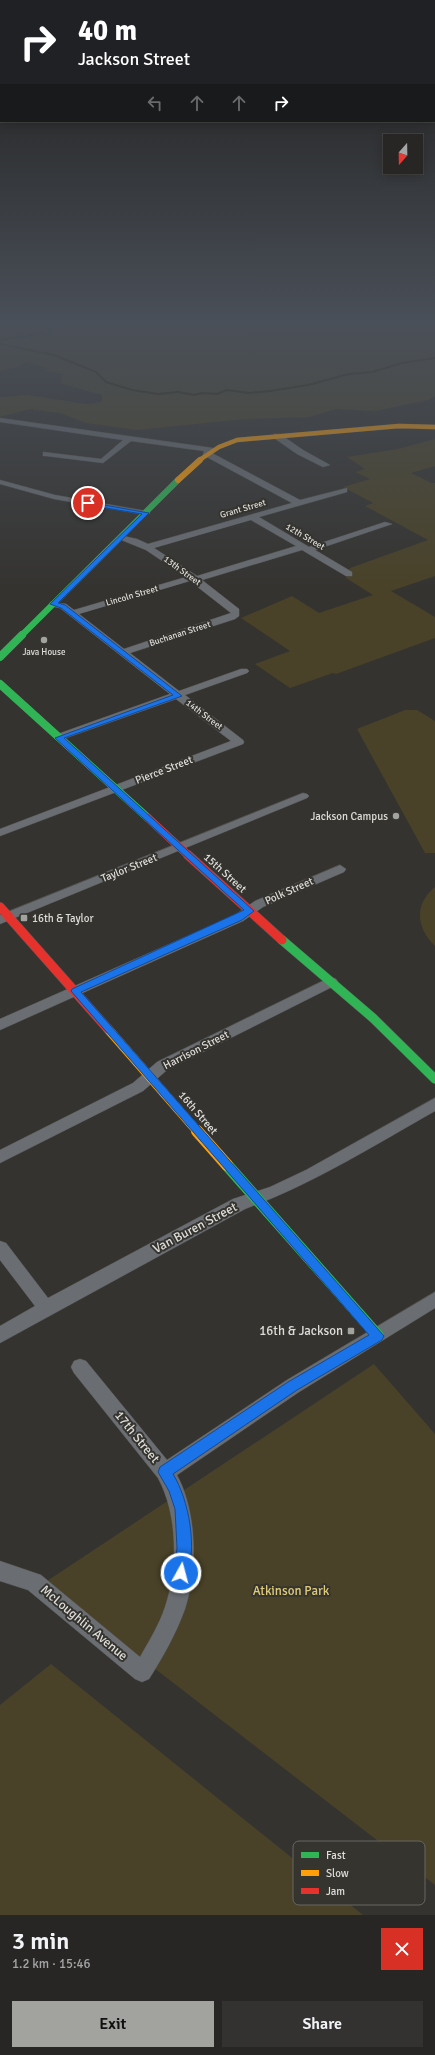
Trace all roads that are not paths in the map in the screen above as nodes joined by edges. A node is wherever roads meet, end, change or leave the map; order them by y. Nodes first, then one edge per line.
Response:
1 (0, 420) edge
2 (435, 427) edge
3 (277, 436) junction
4 (130, 438) junction
5 (208, 452) junction
6 (46, 454) dead end
7 (326, 465) dead end
8 (0, 482) edge
9 (344, 490) dead end
10 (299, 503) junction
11 (146, 513) junction
12 (252, 517) junction
13 (388, 524) dead end
14 (122, 537) junction
15 (148, 547) junction
16 (304, 548) junction
17 (349, 574) dead end
18 (193, 579) junction
19 (53, 604) junction
20 (72, 613) junction
21 (236, 614) joint
22 (123, 652) junction
23 (0, 657) edge
24 (244, 672) dead end
25 (0, 684) edge
26 (178, 696) junction
27 (59, 738) junction
28 (239, 742) joint
29 (115, 789) junction
30 (302, 796) dead end
31 (0, 833) edge
32 (180, 848) junction
33 (340, 869) dead end
34 (0, 907) edge
35 (250, 911) junction
36 (4, 918) edge
37 (331, 982) junction
38 (75, 991) junction
39 (0, 1025) edge
40 (150, 1076) junction
41 (435, 1079) edge
42 (435, 1104) edge
43 (0, 1157) edge
44 (256, 1197) junction
45 (0, 1248) edge
46 (435, 1299) edge
47 (46, 1308) junction
48 (0, 1334) edge
49 (378, 1336) junction
50 (80, 1367) dead end
51 (165, 1472) junction
52 (0, 1571) edge
53 (142, 1672) joint

1 - 4 street
2 - 3 street
3 - 5 street
3 - 7 street
4 - 5 street
4 - 6 street
5 - 10 street
5 - 11 street
8 - 11 street
9 - 10 street, Grant Street
10 - 12 street, Grant Street
11 - 14 street
12 - 15 street, Grant Street
12 - 16 street, 12th Street
13 - 16 street, Lincoln Street
14 - 15 street, 13th Street
14 - 19 street
15 - 18 street, 13th Street
16 - 17 street, 12th Street
16 - 18 street, Lincoln Street
18 - 20 street, Lincoln Street
18 - 21 street, 13th Street
19 - 20 street, 14th Street
19 - 23 street
20 - 22 street, 14th Street
21 - 22 street, Buchanan Street
22 - 26 street, 14th Street
24 - 26 street
25 - 27 street, 15th Street
26 - 27 street
26 - 28 street, 14th Street
27 - 29 street, 15th Street
28 - 29 street, Pierce Street
29 - 31 street, Pierce Street
29 - 32 street, 15th Street
30 - 32 street, Taylor Street
32 - 35 street, 15th Street
32 - 36 street, Taylor Street
33 - 35 street, Polk Street
34 - 36 street, 16th Street
35 - 37 street, 15th Street
35 - 38 street, Polk Street
36 - 38 street, 16th Street
37 - 40 street, Harrison Street
37 - 41 street, 15th Street
38 - 39 street, Polk Street
38 - 40 street, 16th Street
40 - 43 street, Harrison Street
40 - 44 street, 16th Street
42 - 44 street, Van Buren Street
44 - 47 street, Van Buren Street
44 - 49 street, 16th Street
45 - 47 street
46 - 49 street
47 - 48 street, Van Buren Street
49 - 51 street
50 - 51 street, 17th Street
51 - 53 street, 17th Street
52 - 53 street, McLoughlin Avenue

